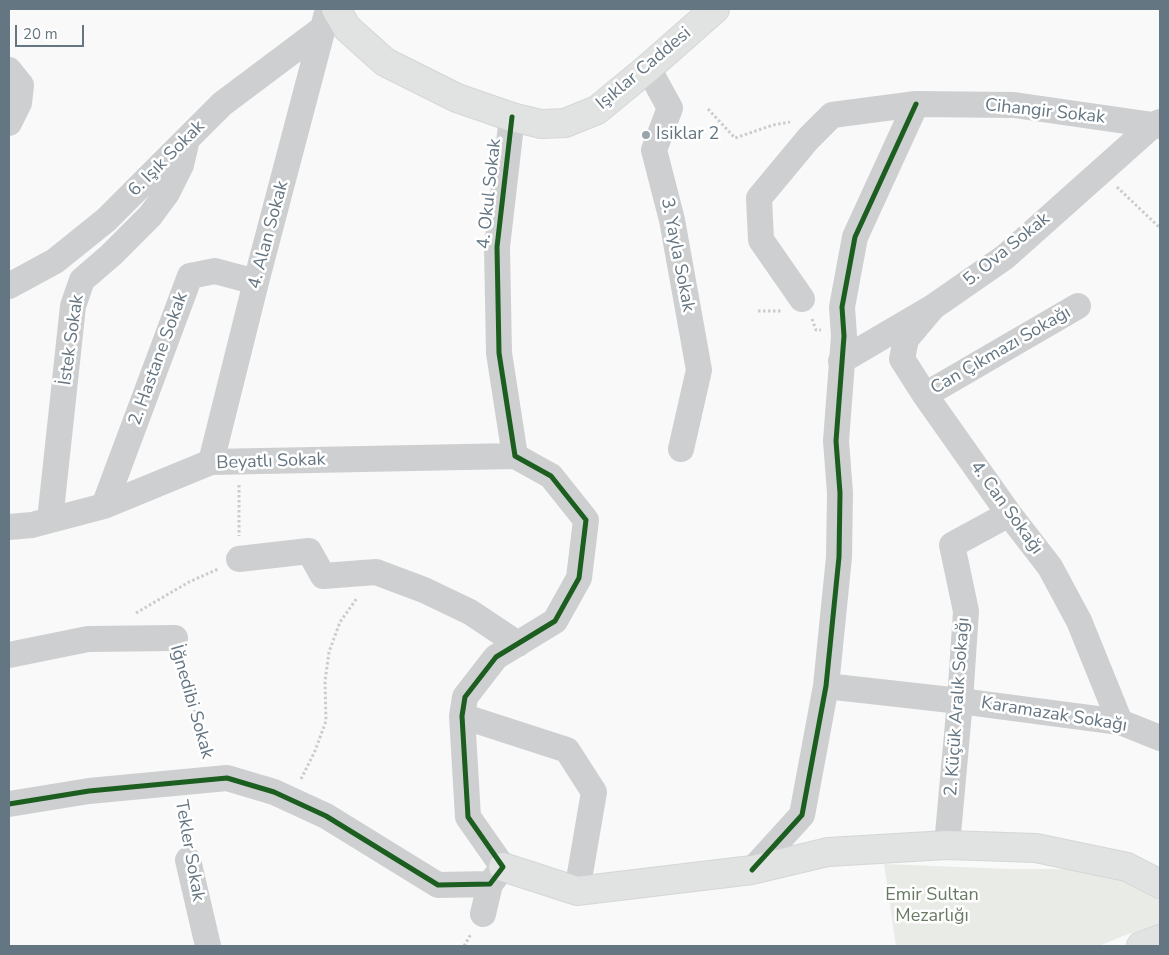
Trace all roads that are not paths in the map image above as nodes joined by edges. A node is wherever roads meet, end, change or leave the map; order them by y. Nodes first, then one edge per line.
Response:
1 (715, 9) edge
2 (329, 15) edge
3 (648, 68) junction
4 (9, 70) edge
5 (916, 104) junction
6 (512, 117) junction
7 (9, 123) edge
8 (1158, 125) edge
9 (187, 139) junction
10 (256, 282) junction
11 (9, 284) edge
12 (802, 299) dead end
13 (1078, 306) dead end
14 (933, 307) junction
15 (841, 361) junction
16 (925, 395) junction
17 (681, 449) dead end
18 (515, 456) junction
19 (211, 462) junction
20 (104, 506) junction
21 (1009, 514) junction
22 (50, 520) junction
23 (9, 527) edge
24 (239, 559) road end
25 (175, 638) road end
26 (518, 644) junction
27 (9, 655) edge
28 (826, 686) junction
29 (960, 701) junction
30 (462, 716) junction
31 (1120, 722) junction
32 (1160, 738) edge
33 (9, 804) edge
34 (947, 845) junction
35 (188, 860) road end
36 (752, 870) junction
37 (496, 876) junction
38 (1160, 884) edge
39 (577, 891) junction
40 (483, 914) dead end
41 (1160, 939) edge
42 (208, 946) edge
43 (1141, 946) edge

1 - 3 main road, Işıklar Caddesi
2 - 6 main road, Işıklar Caddesi
2 - 9 street, 6. Işık Sokak
2 - 10 street, 4. Alan Sokak
3 - 6 main road, Işıklar Caddesi
3 - 17 street, 3. Yayla Sokak
4 - 7 street
5 - 8 street, Cihangir Sokak
5 - 12 street, Cihangir Sokak
5 - 15 street
6 - 18 street, 4. Okul Sokak
8 - 14 street, 5. Ova Sokak
9 - 11 street, 6. Işık Sokak
9 - 22 street, İstek Sokak
10 - 19 street, 4. Alan Sokak
10 - 20 street, 2. Hastane Sokak
13 - 16 street, Can Çıkmazı Sokağı
14 - 15 street, 5. Ova Sokak
14 - 16 street, 4. Can Sokağı
15 - 28 street
16 - 21 street, 4. Can Sokağı
18 - 19 street, Beyatlı Sokak
18 - 26 street
19 - 20 street, Beyatlı Sokak
20 - 22 street, Beyatlı Sokak
21 - 29 street, 2. Küçük Aralık Sokağı
21 - 31 street, 4. Can Sokağı
22 - 23 street, Beyatlı Sokak
24 - 26 street
25 - 27 street, İğnedibi Sokak
26 - 30 street
28 - 29 street, Karamazak Sokağı
28 - 36 street
29 - 31 street, Karamazak Sokağı
29 - 34 street, 2. Küçük Aralık Sokağı
30 - 37 street
30 - 39 street
31 - 32 street, Karamazak Sokağı
33 - 37 street
34 - 36 main road
34 - 38 main road
35 - 42 street, Tekler Sokak
36 - 39 main road
37 - 39 main road
37 - 40 street
41 - 43 main road

